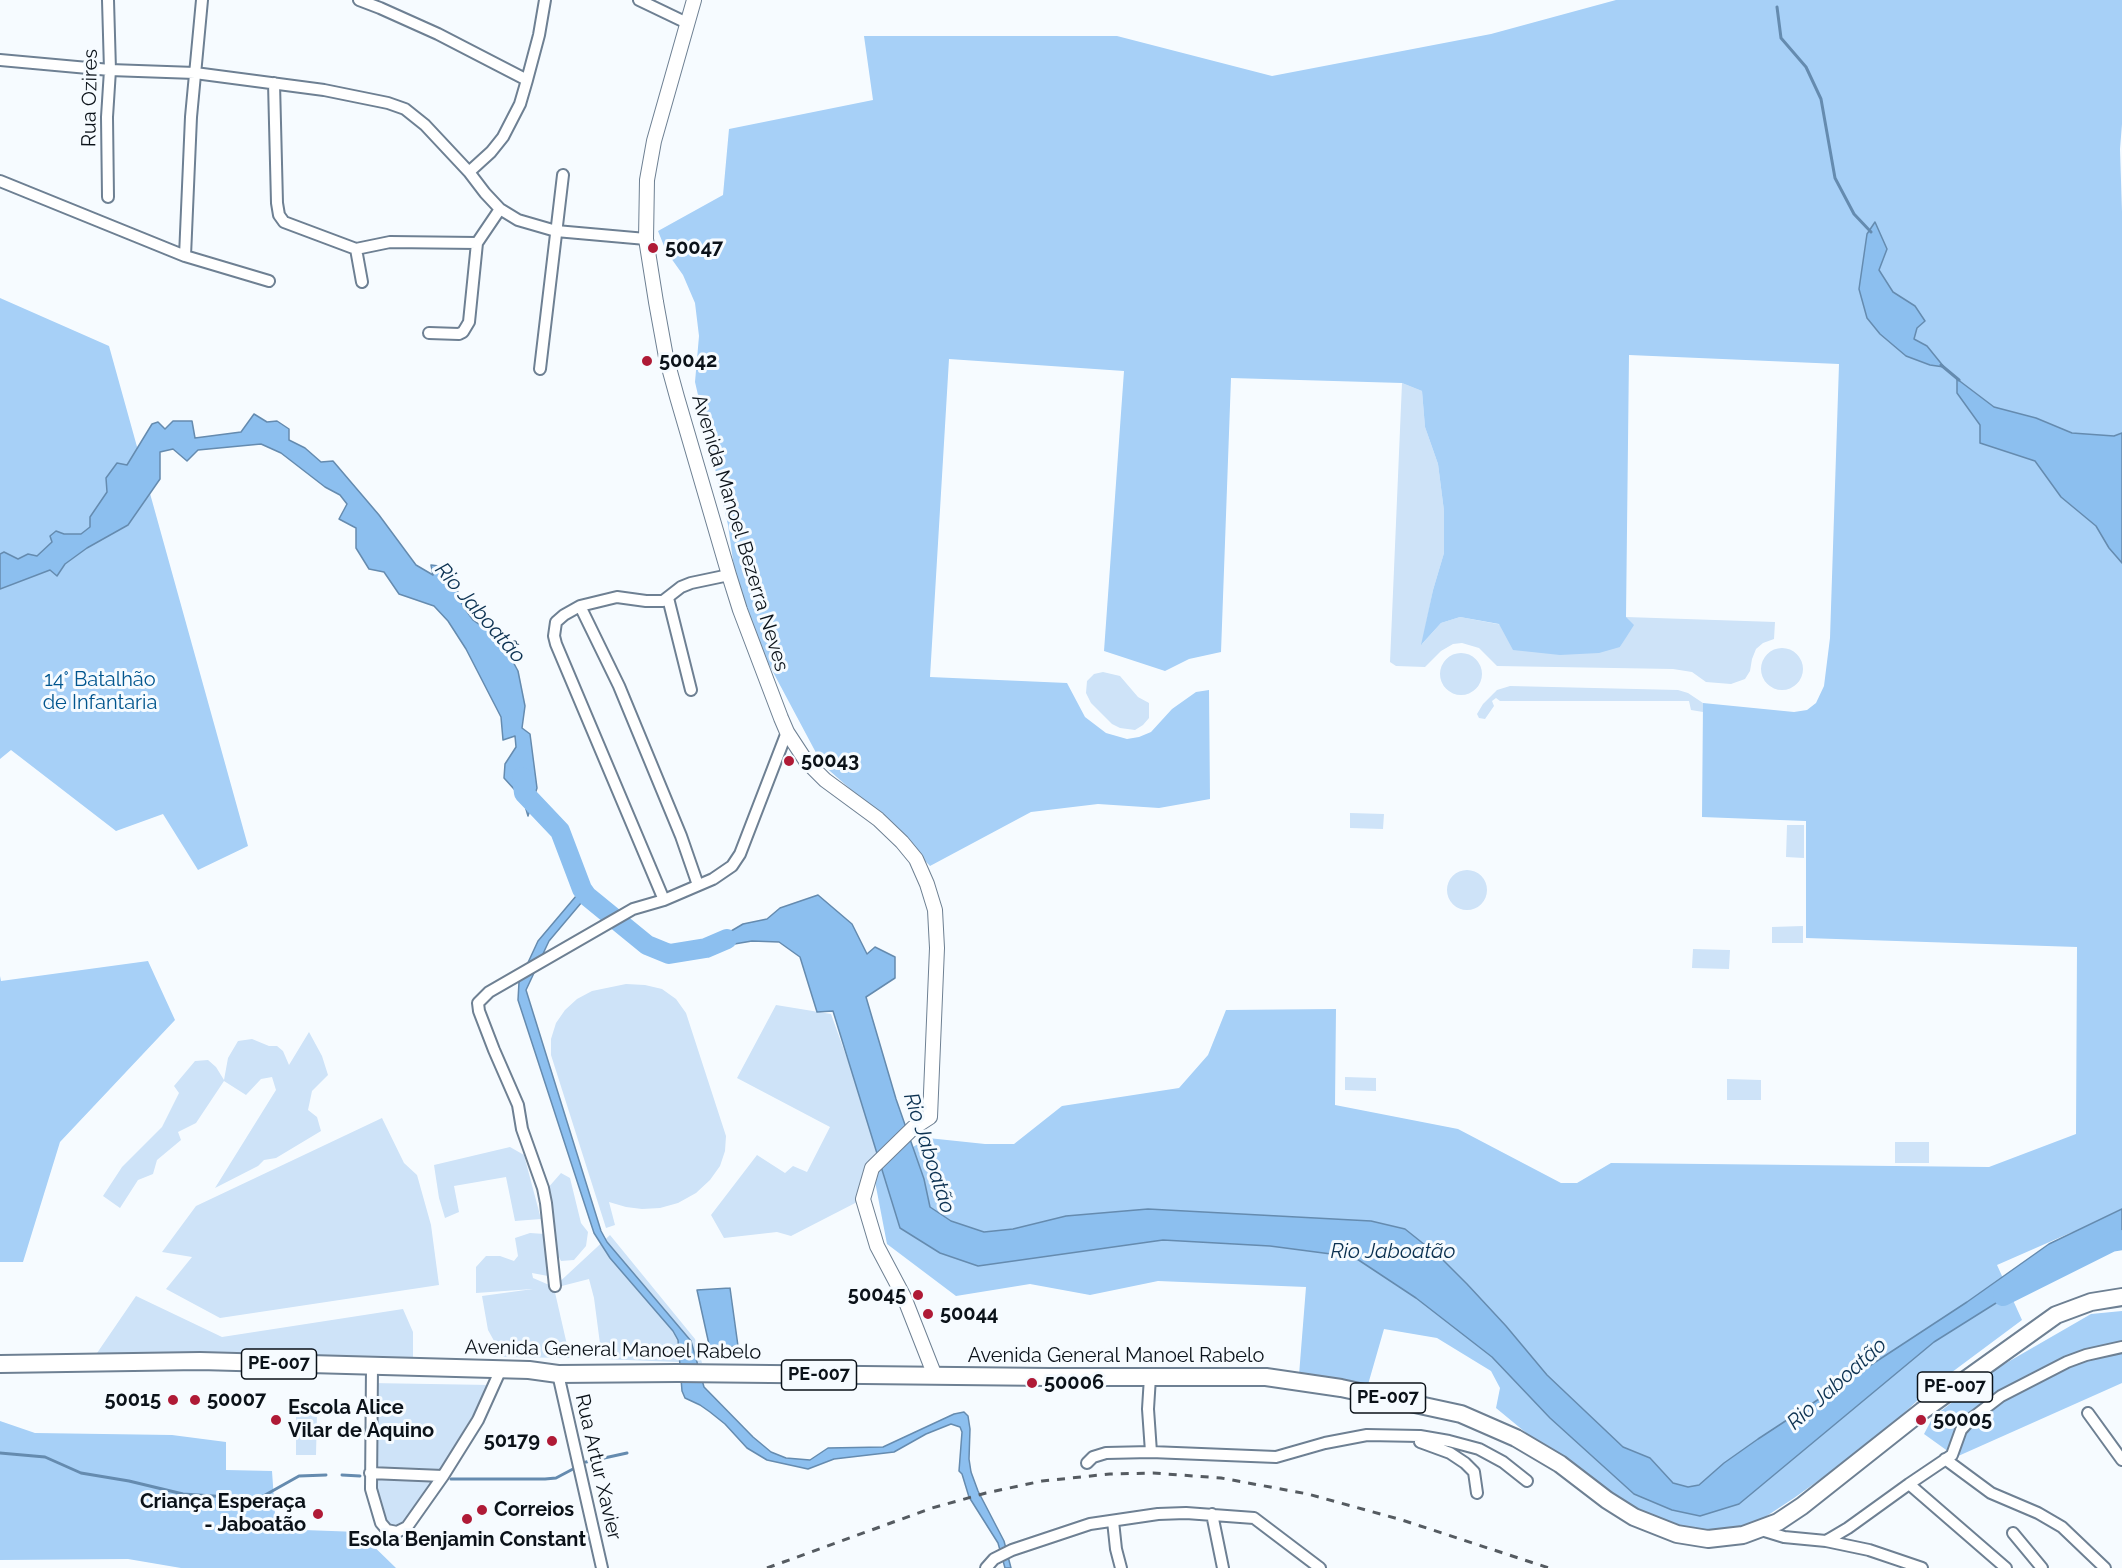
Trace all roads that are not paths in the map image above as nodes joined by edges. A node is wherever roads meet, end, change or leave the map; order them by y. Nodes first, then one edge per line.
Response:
1 (108, 0) edge
2 (202, 0) edge
3 (359, 0) edge
4 (545, 0) edge
5 (639, 0) edge
6 (694, 0) edge
7 (382, 4) edge
8 (687, 23) junction
9 (0, 60) edge
10 (110, 70) junction
11 (195, 73) junction
12 (527, 80) junction
13 (274, 83) junction
14 (469, 172) junction
15 (563, 176) dead end
16 (0, 181) edge
17 (108, 197) dead end
18 (500, 208) junction
19 (556, 231) junction
20 (646, 239) junction
21 (477, 243) junction
22 (356, 249) junction
23 (185, 256) junction
24 (269, 281) dead end
25 (362, 282) dead end
26 (429, 333) dead end
27 (540, 369) dead end
28 (729, 574) junction
29 (668, 598) junction
30 (580, 606) junction
31 (692, 690) dead end
32 (787, 732) junction
33 (698, 885) junction
34 (664, 900) junction
35 (555, 1286) dead end
36 (2122, 1297) edge
37 (2122, 1347) edge
38 (0, 1364) edge
39 (372, 1366) junction
40 (501, 1369) junction
41 (558, 1374) junction
42 (935, 1376) junction
43 (1150, 1377) junction
44 (2088, 1413) dead end
45 (1385, 1435) junction
46 (1151, 1452) junction
47 (1946, 1459) junction
48 (2122, 1460) edge
49 (1087, 1463) dead end
50 (370, 1473) junction
51 (443, 1476) junction
52 (1527, 1481) dead end
53 (1909, 1484) junction
54 (1477, 1493) dead end
55 (1212, 1514) junction
56 (1113, 1521) junction
57 (1758, 1529) junction
58 (2013, 1533) dead end
59 (1826, 1541) junction
60 (602, 1568) edge
61 (986, 1568) edge
62 (1121, 1568) edge
63 (1223, 1568) edge
64 (1320, 1568) edge
65 (1922, 1568) edge
66 (2006, 1568) edge
67 (2042, 1568) edge
68 (2105, 1568) edge

1 - 10 street, Rua Ozires
2 - 11 street
3 - 7 street
4 - 12 street
5 - 8 street
6 - 8 street, Avenida Manoel Bezerra Neves
7 - 12 street
8 - 20 street, Avenida Manoel Bezerra Neves
9 - 10 street
10 - 11 street
10 - 17 street, Rua Ozires
11 - 13 street
11 - 23 street
12 - 14 street
13 - 14 street
13 - 22 street
14 - 18 street
15 - 19 street
16 - 23 street
18 - 19 street
18 - 21 street
19 - 20 street
19 - 27 street
20 - 28 street, Avenida Manoel Bezerra Neves
21 - 22 street
21 - 26 street
22 - 25 street
23 - 24 street
28 - 29 street
28 - 32 street, Avenida Manoel Bezerra Neves
29 - 30 street
29 - 31 street
30 - 33 street
30 - 34 street
32 - 33 street
32 - 42 street, Avenida Manoel Bezerra Neves
33 - 34 street
34 - 35 street
36 - 57 main road, Avenida General Manoel Rabelo / PE-007
37 - 47 street
38 - 39 main road, Avenida General Manoel Rabelo / PE-007
39 - 40 main road, Avenida General Manoel Rabelo / PE-007
39 - 50 street
40 - 41 main road, Avenida General Manoel Rabelo / PE-007
40 - 51 street
41 - 42 main road, Avenida General Manoel Rabelo / PE-007
41 - 60 street, Rua Artur Xavier
42 - 43 main road, Avenida General Manoel Rabelo / PE-007
43 - 46 street
43 - 57 main road, Avenida General Manoel Rabelo / PE-007
44 - 48 street
45 - 46 street
45 - 52 street
45 - 54 street
46 - 49 street
47 - 53 street
47 - 68 street
50 - 51 street
50 - 51 street
53 - 59 street
53 - 66 street
55 - 56 street
55 - 63 street
55 - 64 street
56 - 61 street
56 - 62 street
57 - 59 street
58 - 67 street
59 - 65 street

